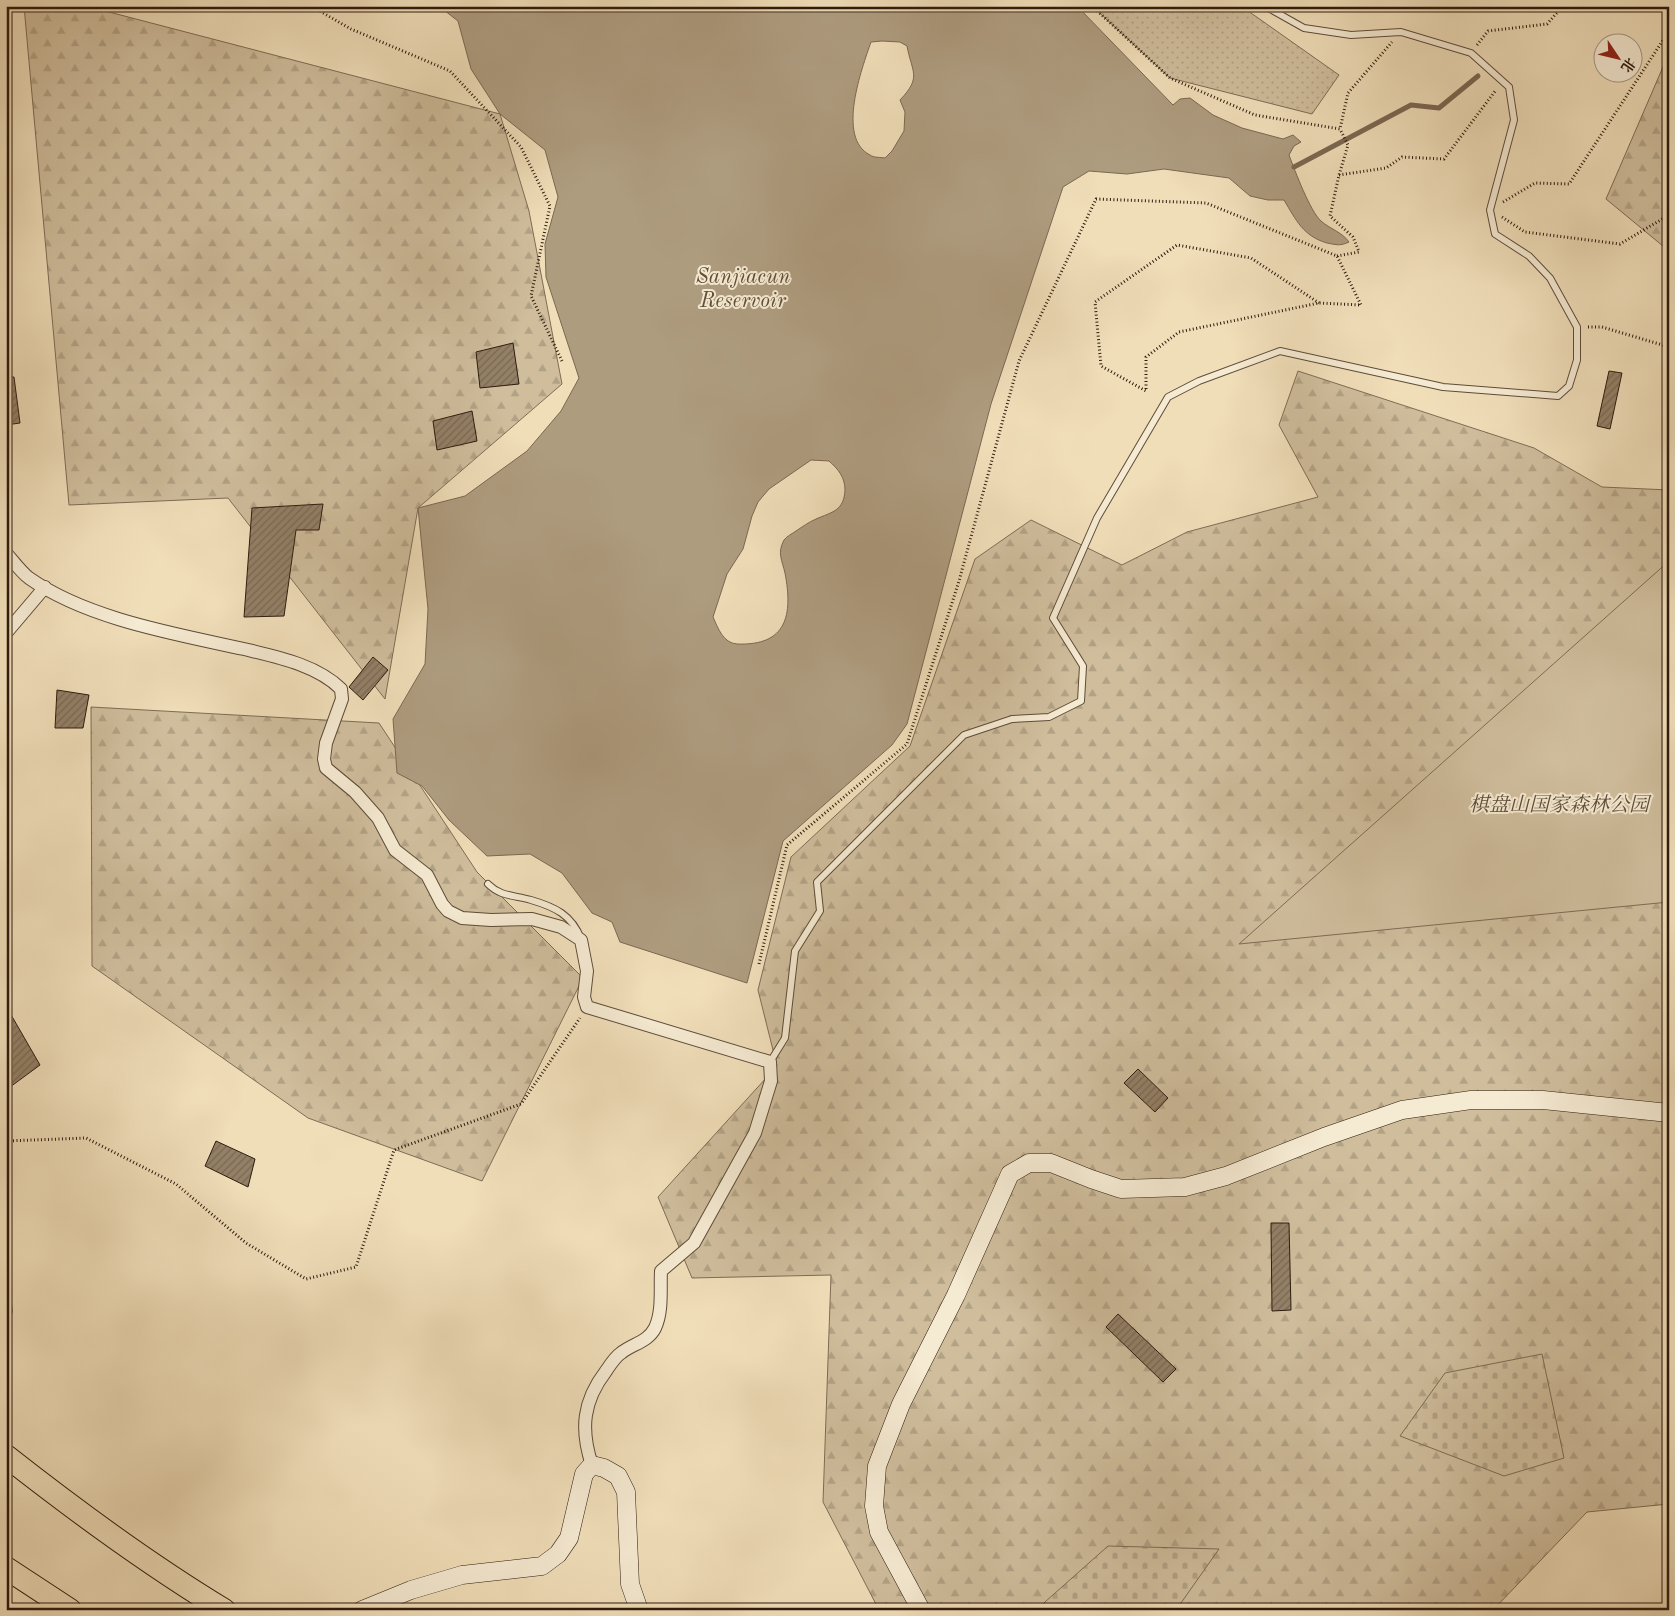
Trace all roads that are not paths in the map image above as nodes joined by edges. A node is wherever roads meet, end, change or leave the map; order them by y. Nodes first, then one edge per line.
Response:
1 (1266, 6) edge
2 (6, 553) edge
3 (45, 587) junction
4 (6, 633) edge
5 (488, 884) dead end
6 (581, 940) junction
7 (770, 1062) junction
8 (1669, 1113) edge
9 (6, 1292) edge
10 (6, 1319) edge
11 (6, 1456) edge
12 (592, 1465) junction
13 (6, 1568) edge
14 (70, 1610) edge
15 (224, 1610) edge
16 (362, 1610) edge
17 (639, 1610) edge
18 (921, 1610) edge

1 - 7 lane
2 - 3 street
3 - 4 street
3 - 6 street
5 - 6 lane
6 - 7 street
7 - 12 street
8 - 18 street
9 - 10 lane
11 - 15 highway
12 - 16 street
12 - 17 street
13 - 14 highway

